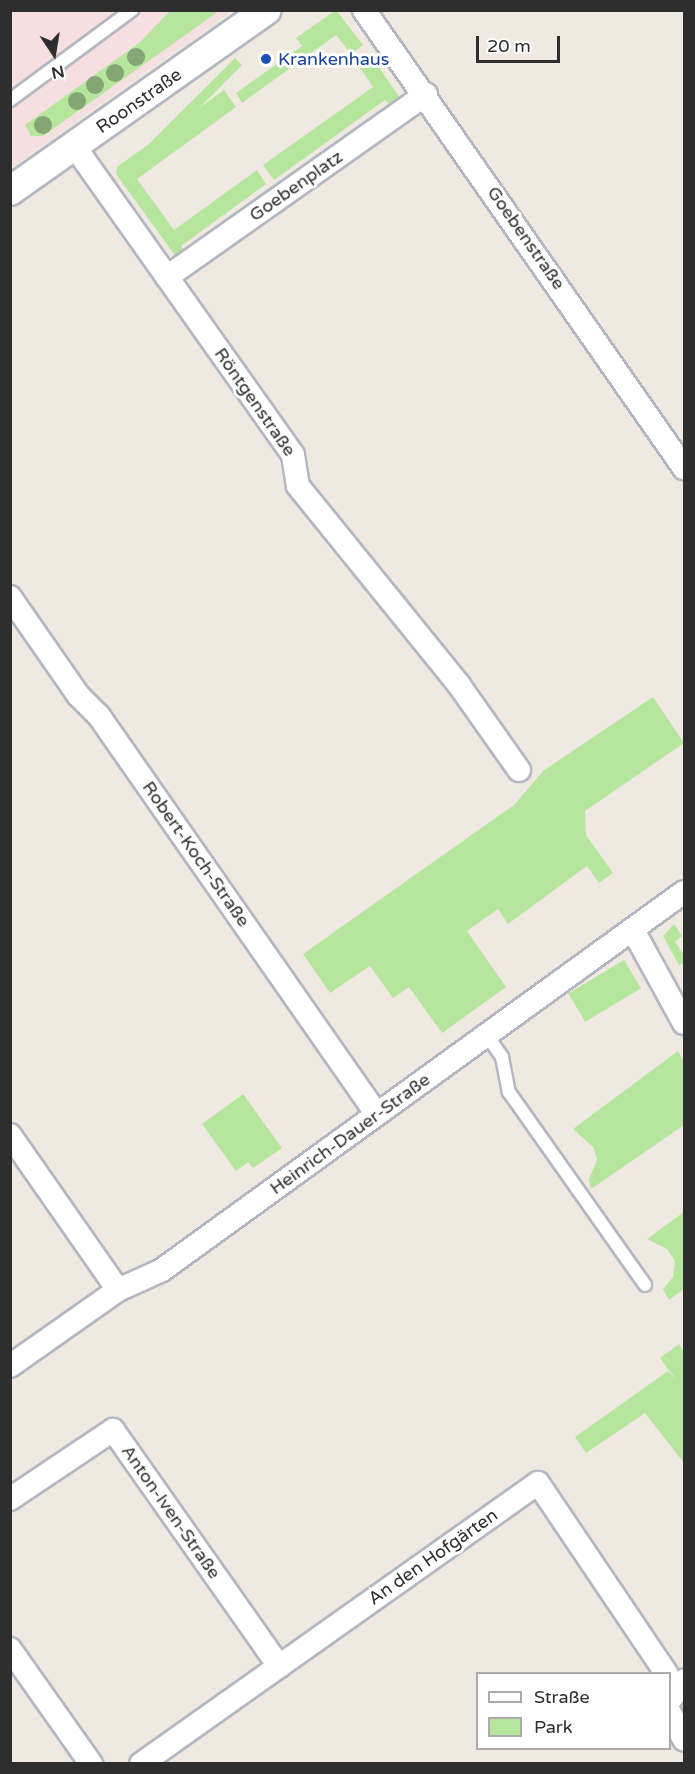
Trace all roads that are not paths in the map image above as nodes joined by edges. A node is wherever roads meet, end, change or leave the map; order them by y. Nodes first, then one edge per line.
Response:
1 (267, 10) edge
2 (364, 10) edge
3 (130, 11) edge
4 (426, 94) junction
5 (10, 100) edge
6 (75, 147) junction
7 (10, 191) edge
8 (167, 277) junction
9 (684, 468) edge
10 (10, 597) edge
11 (519, 770) dead end
12 (684, 892) edge
13 (633, 930) junction
14 (684, 1023) edge
15 (486, 1034) junction
16 (377, 1114) junction
17 (10, 1135) edge
18 (645, 1285) dead end
19 (118, 1290) junction
20 (10, 1366) edge
21 (10, 1499) edge
22 (10, 1649) edge
23 (279, 1666) junction
24 (665, 1672) edge
25 (671, 1716) edge
26 (684, 1739) edge
27 (91, 1764) edge
28 (141, 1764) edge

1 - 6 street, Roonstraße
2 - 4 street, Goebenstraße
3 - 5 lane
4 - 8 street, Goebenplatz
4 - 9 street, Goebenstraße
6 - 7 street, Roonstraße
6 - 8 street, Röntgenstraße
8 - 11 street, Röntgenstraße
10 - 16 street, Robert-Koch-Straße
12 - 13 street, Heinrich-Dauer-Straße
13 - 14 street
13 - 15 street, Heinrich-Dauer-Straße
15 - 16 street, Heinrich-Dauer-Straße
15 - 18 lane
16 - 19 street, Heinrich-Dauer-Straße
17 - 19 street
19 - 20 street, Heinrich-Dauer-Straße
21 - 23 street, Anton-Iven-Straße
22 - 27 street
23 - 24 street, An den Hofgärten
23 - 28 street, An den Hofgärten
25 - 26 street

